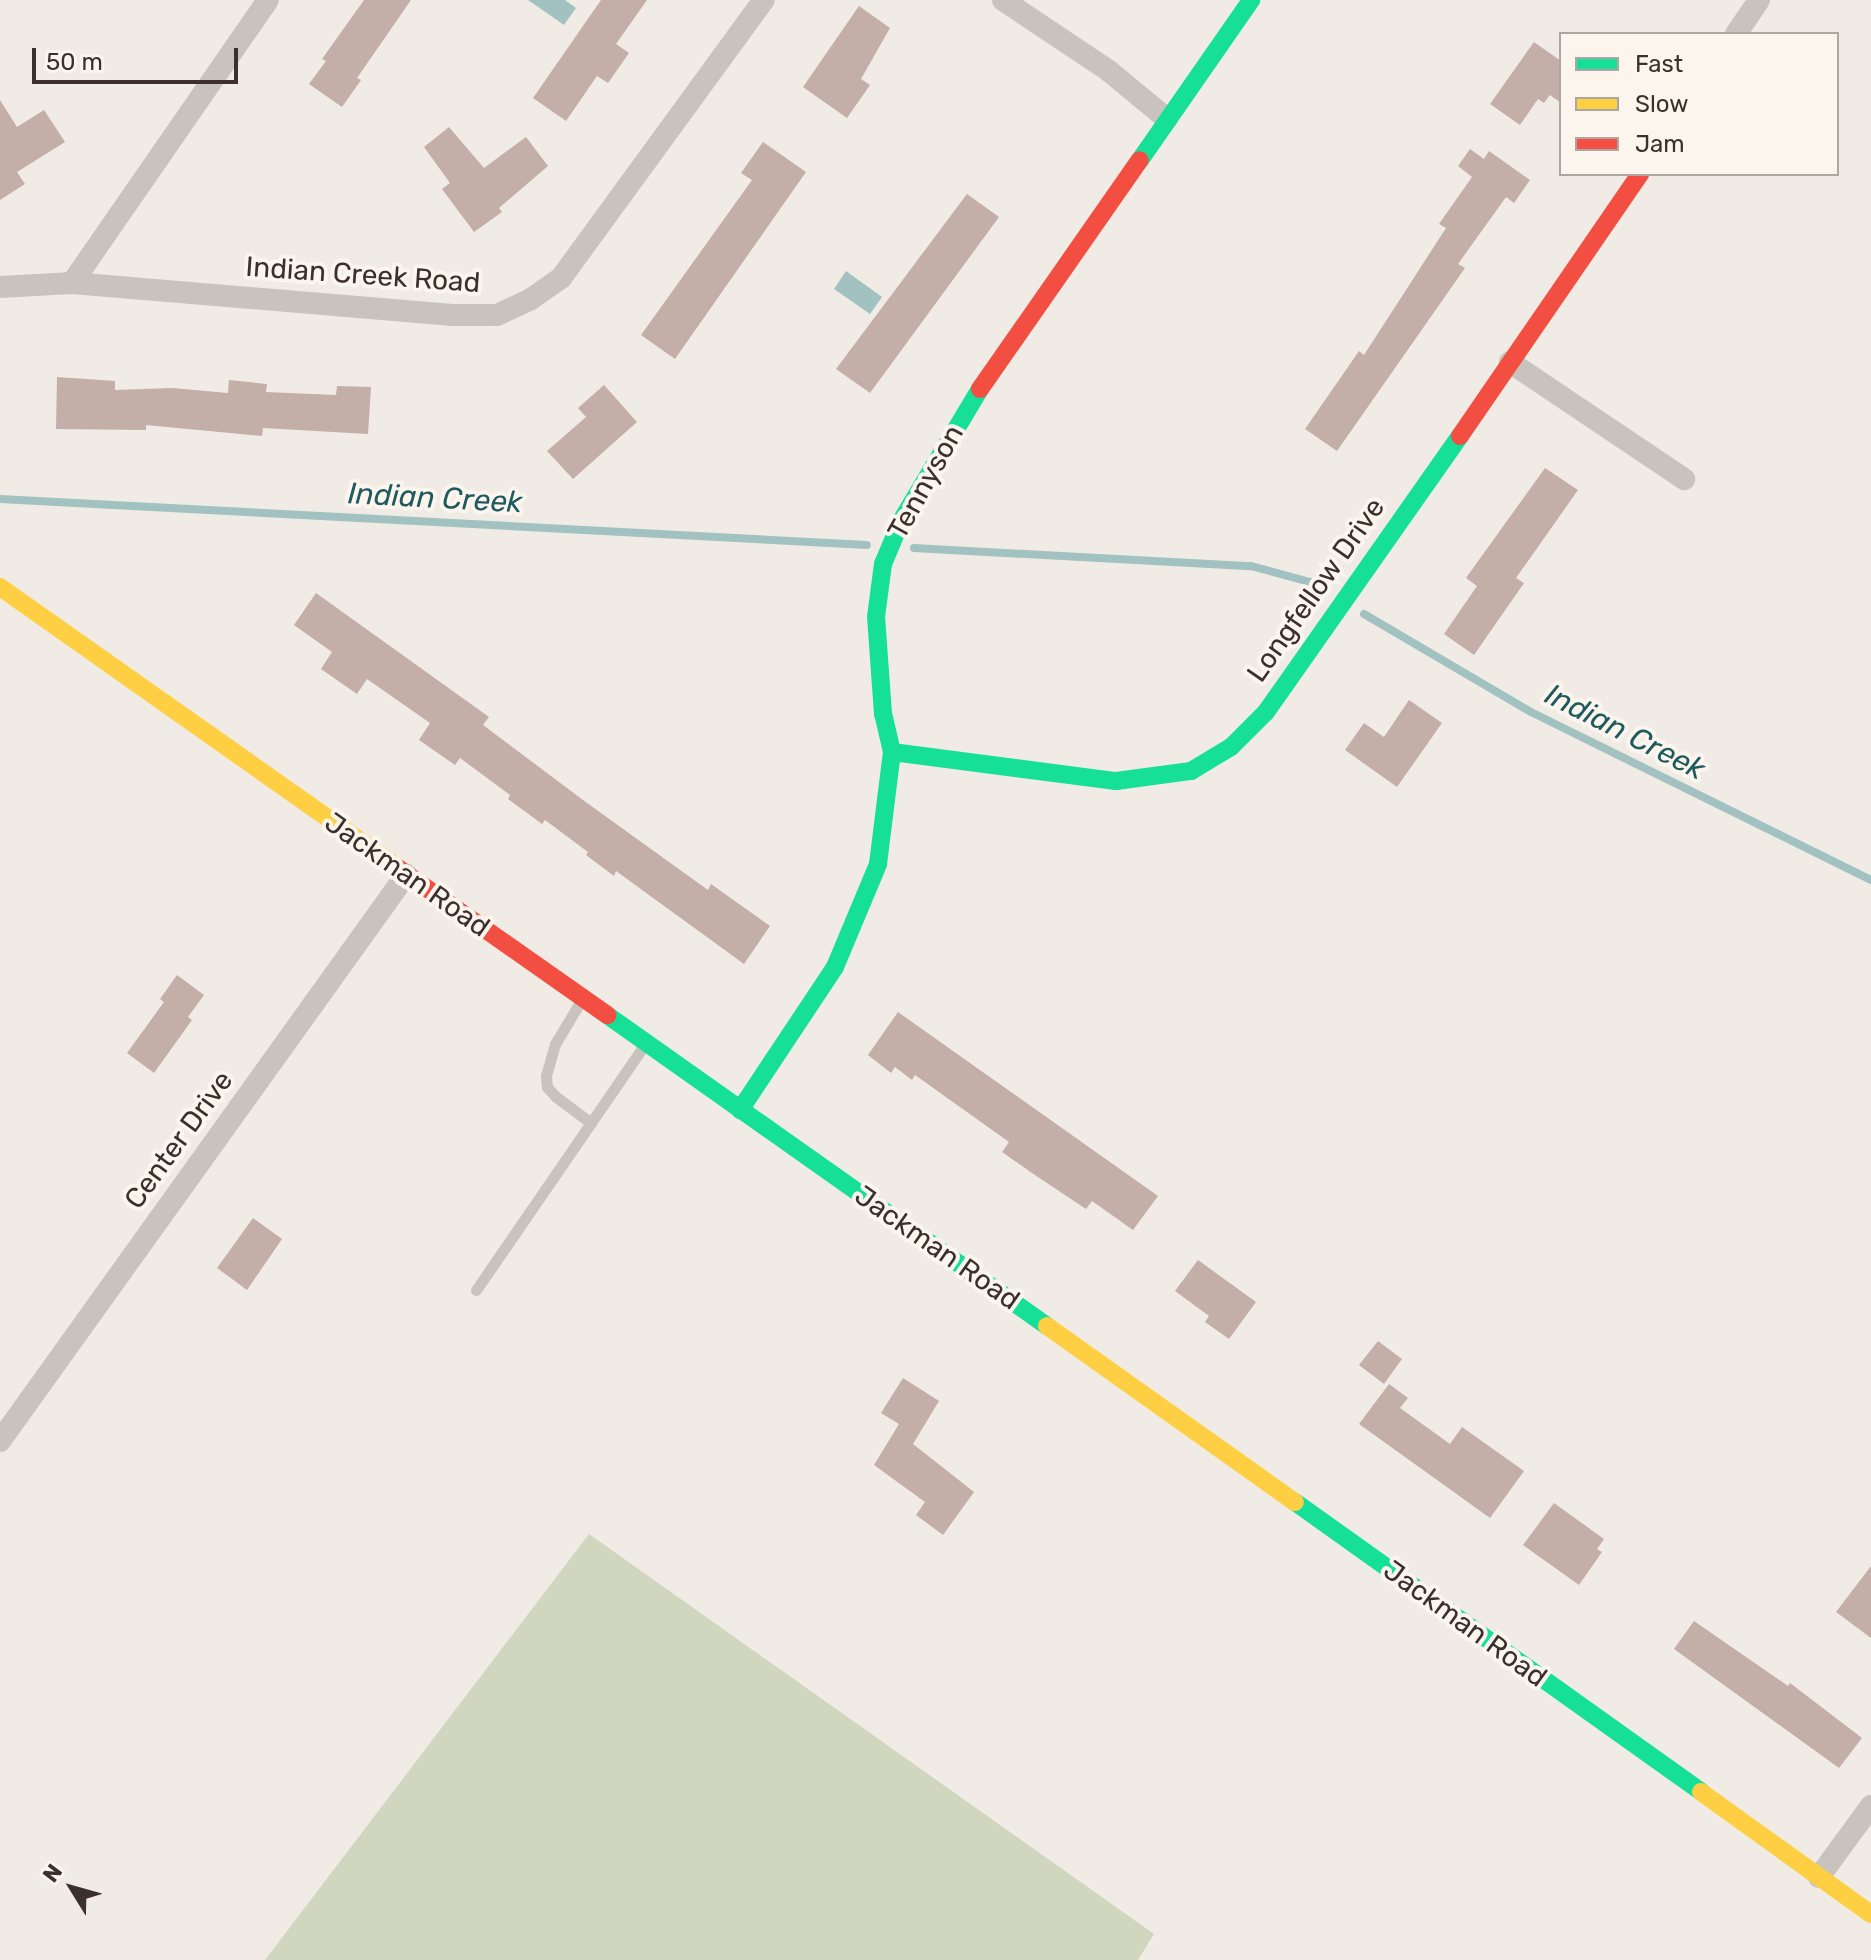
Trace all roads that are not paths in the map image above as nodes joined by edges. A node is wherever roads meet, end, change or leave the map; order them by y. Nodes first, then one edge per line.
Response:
1 (268, 0) edge
2 (764, 0) edge
3 (1003, 0) edge
4 (1251, 0) edge
5 (1759, 0) edge
6 (1737, 32) edge
7 (1167, 119) junction
8 (1639, 176) edge
9 (72, 283) junction
10 (0, 287) edge
11 (1510, 362) junction
12 (1684, 479) dead end
13 (0, 587) edge
14 (892, 752) junction
15 (406, 875) junction
16 (582, 999) junction
17 (646, 1044) junction
18 (740, 1110) junction
19 (591, 1123) junction
20 (476, 1290) dead end
21 (0, 1441) edge
22 (1871, 1806) edge
23 (1819, 1877) junction
24 (1871, 1914) edge

1 - 9 street
2 - 9 street, Indian Creek Road
3 - 7 street
4 - 7 street, Tennyson
5 - 6 street
7 - 14 street, Tennyson
8 - 11 street, Longfellow Drive
9 - 10 street, Indian Creek Road
11 - 12 street
11 - 14 street, Longfellow Drive
13 - 15 street, Jackman Road
14 - 18 street, Tennyson
15 - 16 street, Jackman Road
15 - 21 street, Center Drive
16 - 17 street, Jackman Road
16 - 19 lane
17 - 18 street, Jackman Road
17 - 19 lane
18 - 23 street, Jackman Road
19 - 20 lane
22 - 23 street
23 - 24 street, Jackman Road

